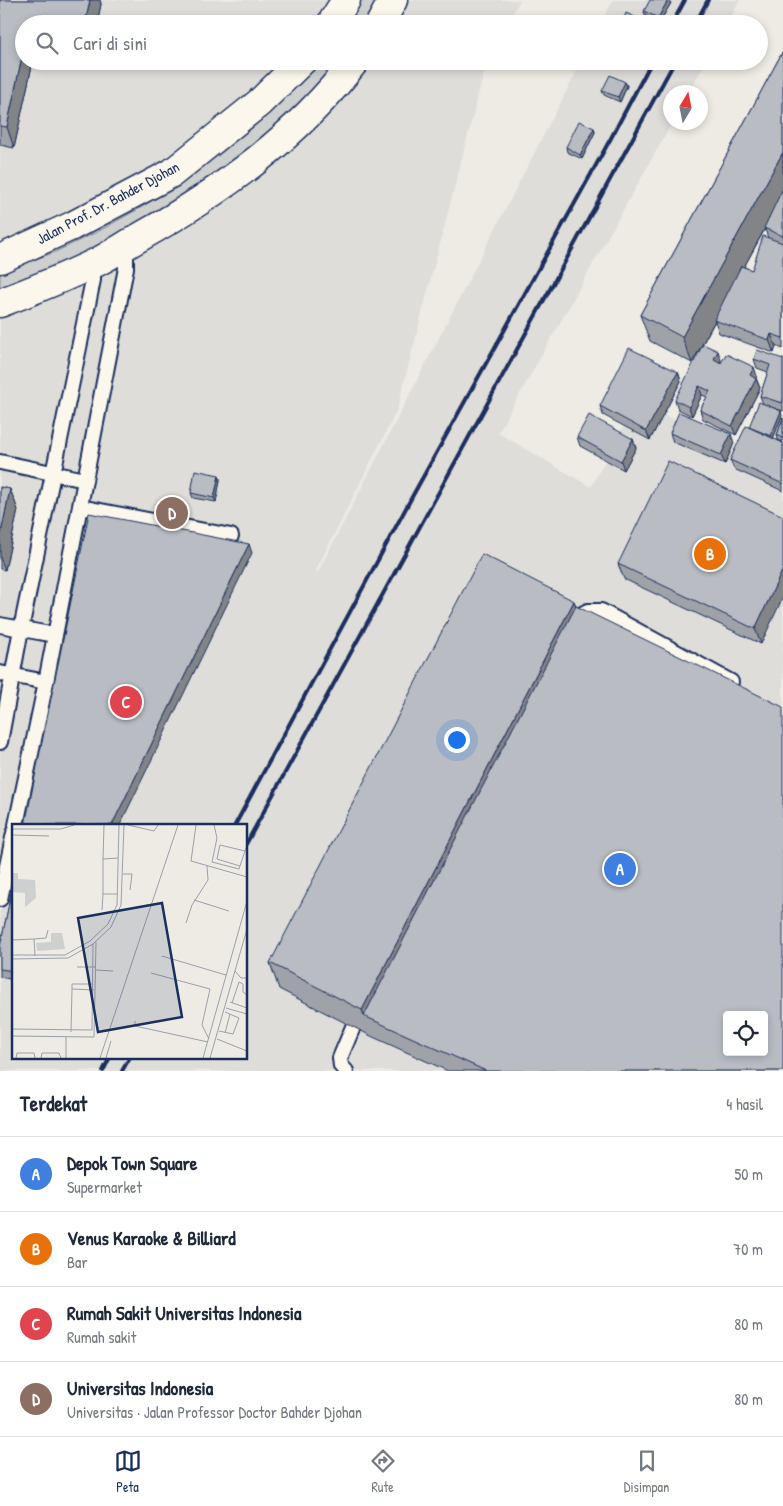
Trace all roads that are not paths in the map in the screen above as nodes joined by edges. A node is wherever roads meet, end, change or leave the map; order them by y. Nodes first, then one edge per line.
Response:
1 (346, 0) edge
2 (393, 0) edge
3 (337, 15) edge
4 (385, 15) edge
5 (293, 70) edge
6 (348, 70) edge
7 (126, 245) junction
8 (0, 259) edge
9 (92, 264) junction
10 (0, 303) edge
11 (0, 462) edge
12 (53, 473) junction
13 (85, 480) junction
14 (80, 507) junction
15 (231, 536) dead end
16 (570, 620) edge
17 (0, 625) edge
18 (22, 629) junction
19 (55, 635) junction
20 (6, 674) edge
21 (46, 682) junction
22 (741, 687) edge
23 (0, 742) edge
24 (16, 824) edge
25 (12, 839) edge
26 (4, 864) edge
27 (0, 899) edge
28 (353, 1027) edge
29 (346, 1071) edge

1 - 3 street
2 - 4 street
5 - 8 street, Jalan Prof. Dr. Bahder Djohan
6 - 7 street
7 - 9 street
7 - 13 lane
9 - 10 street
9 - 12 lane
11 - 12 lane
12 - 13 lane
12 - 18 lane
13 - 14 lane
14 - 15 lane
14 - 19 lane
16 - 22 lane
17 - 18 lane
18 - 19 lane
18 - 20 lane
19 - 21 lane
20 - 21 lane
20 - 23 lane
21 - 24 lane
25 - 26 lane
26 - 27 lane
28 - 29 lane

